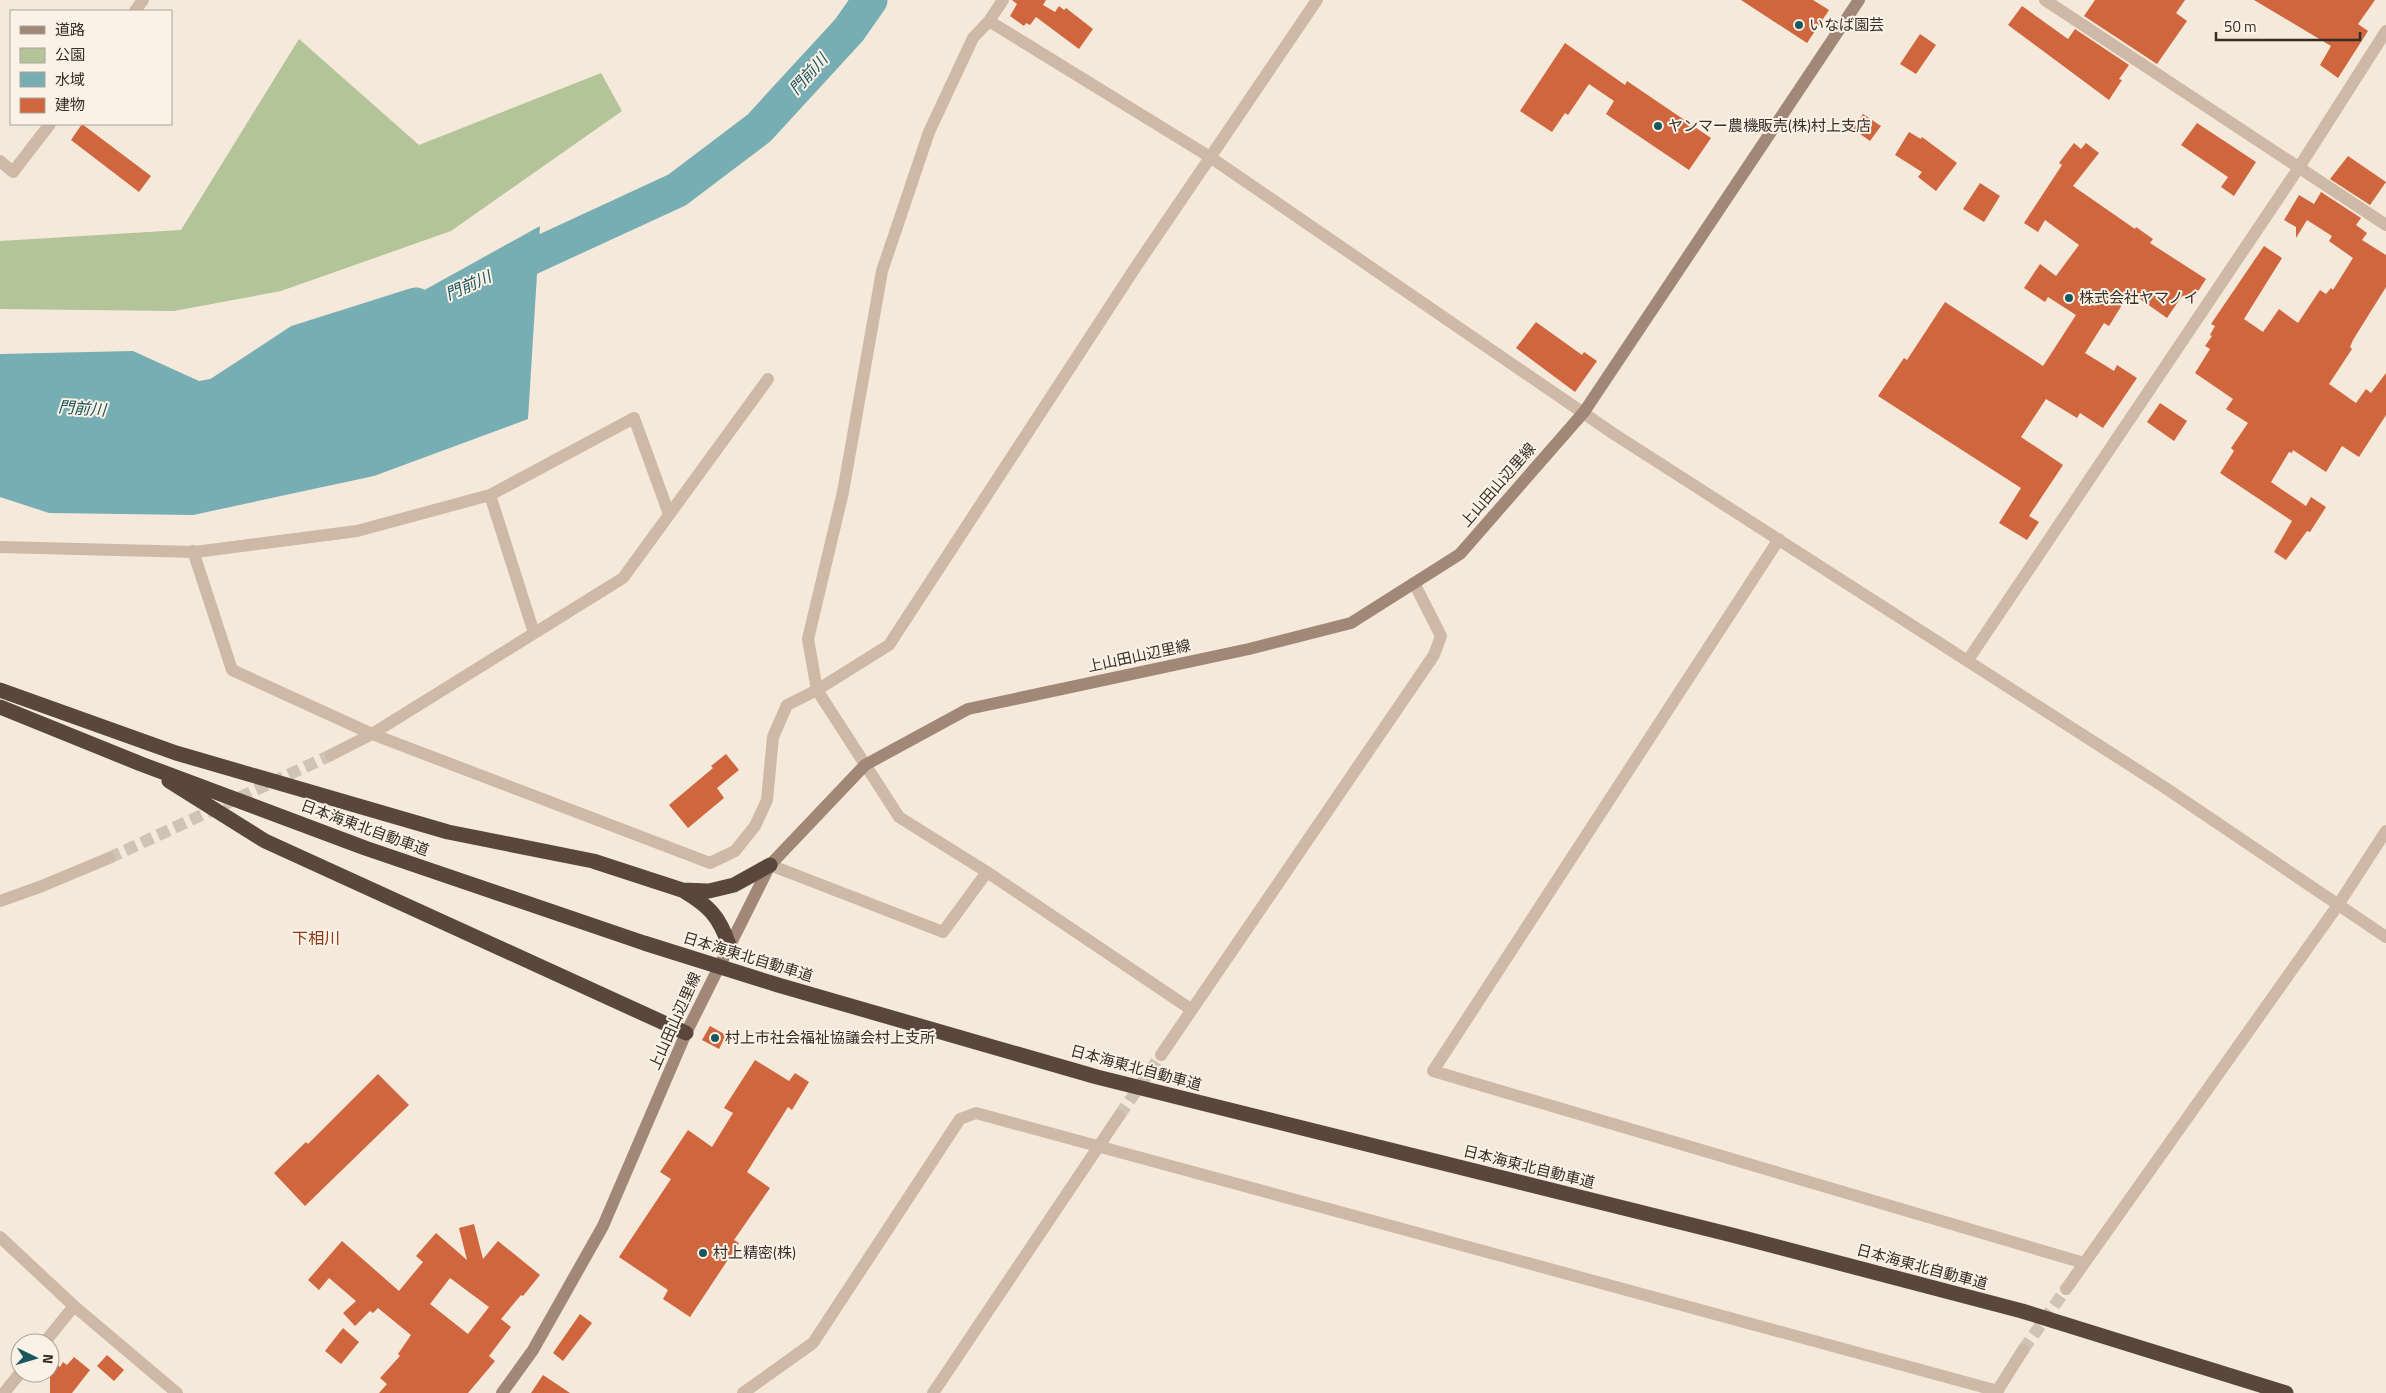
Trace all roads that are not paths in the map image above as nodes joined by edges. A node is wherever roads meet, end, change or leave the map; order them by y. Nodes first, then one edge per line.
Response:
1 (1004, 0) edge
2 (1317, 0) edge
3 (1859, 0) edge
4 (2046, 0) edge
5 (989, 21) junction
6 (2386, 31) edge
7 (49, 125) edge
8 (1210, 157) junction
9 (0, 161) edge
10 (2298, 169) junction
11 (2386, 225) edge
12 (768, 379) dead end
13 (1584, 412) junction
14 (490, 495) junction
15 (669, 514) junction
16 (1779, 539) junction
17 (0, 547) edge
18 (194, 551) junction
19 (1414, 583) junction
20 (534, 633) junction
21 (1968, 660) junction
22 (0, 690) edge
23 (817, 690) junction
24 (0, 707) edge
25 (372, 734) junction
26 (331, 755) tunnel mouth
27 (142, 764) junction
28 (865, 765) junction
29 (2386, 831) edge
30 (109, 858) tunnel mouth
31 (770, 865) junction
32 (986, 872) junction
33 (682, 890) junction
34 (0, 900) edge
35 (2338, 905) junction
36 (2386, 937) edge
37 (729, 944) junction
38 (1192, 1010) junction
39 (686, 1033) junction
40 (1161, 1055) tunnel mouth
41 (1118, 1116) tunnel mouth
42 (1100, 1146) junction
43 (0, 1237) edge
44 (2084, 1263) junction
45 (2066, 1289) tunnel mouth
46 (74, 1306) junction
47 (52, 1333) edge
48 (2023, 1350) tunnel mouth
49 (12, 1383) edge
50 (1997, 1392) edge
51 (4, 1393) edge
52 (177, 1393) edge
53 (502, 1393) edge
54 (743, 1393) edge
55 (933, 1393) edge
56 (2286, 1393) edge

1 - 5 street
2 - 8 street
3 - 13 main road, 上山田山辺里線
4 - 10 street
5 - 8 street
5 - 23 street
6 - 10 street
7 - 9 street
8 - 13 street
8 - 23 street
10 - 11 street
10 - 21 street
12 - 15 street
13 - 16 street
13 - 19 main road, 上山田山辺里線
14 - 15 street
14 - 18 street
14 - 20 street
15 - 20 street
16 - 21 street
16 - 44 street
17 - 18 street
18 - 25 street
19 - 28 main road, 上山田山辺里線
19 - 38 street
20 - 25 street
21 - 35 street
22 - 33 highway
23 - 25 street
23 - 28 street
24 - 27 highway, 日本海東北自動車道
25 - 26 street
27 - 39 highway
27 - 56 highway, 日本海東北自動車道
28 - 31 main road, 上山田山辺里線
28 - 32 street
29 - 35 street
30 - 34 street
31 - 32 street
31 - 33 highway
31 - 37 main road, 上山田山辺里線
32 - 38 street
33 - 37 highway
35 - 36 street
35 - 44 street
37 - 39 main road, 上山田山辺里線
38 - 40 street
39 - 53 main road, 上山田山辺里線
41 - 42 street
42 - 50 street
42 - 54 street
42 - 55 street
43 - 46 street
44 - 45 street
46 - 47 street
46 - 52 street
48 - 50 street
49 - 51 street

